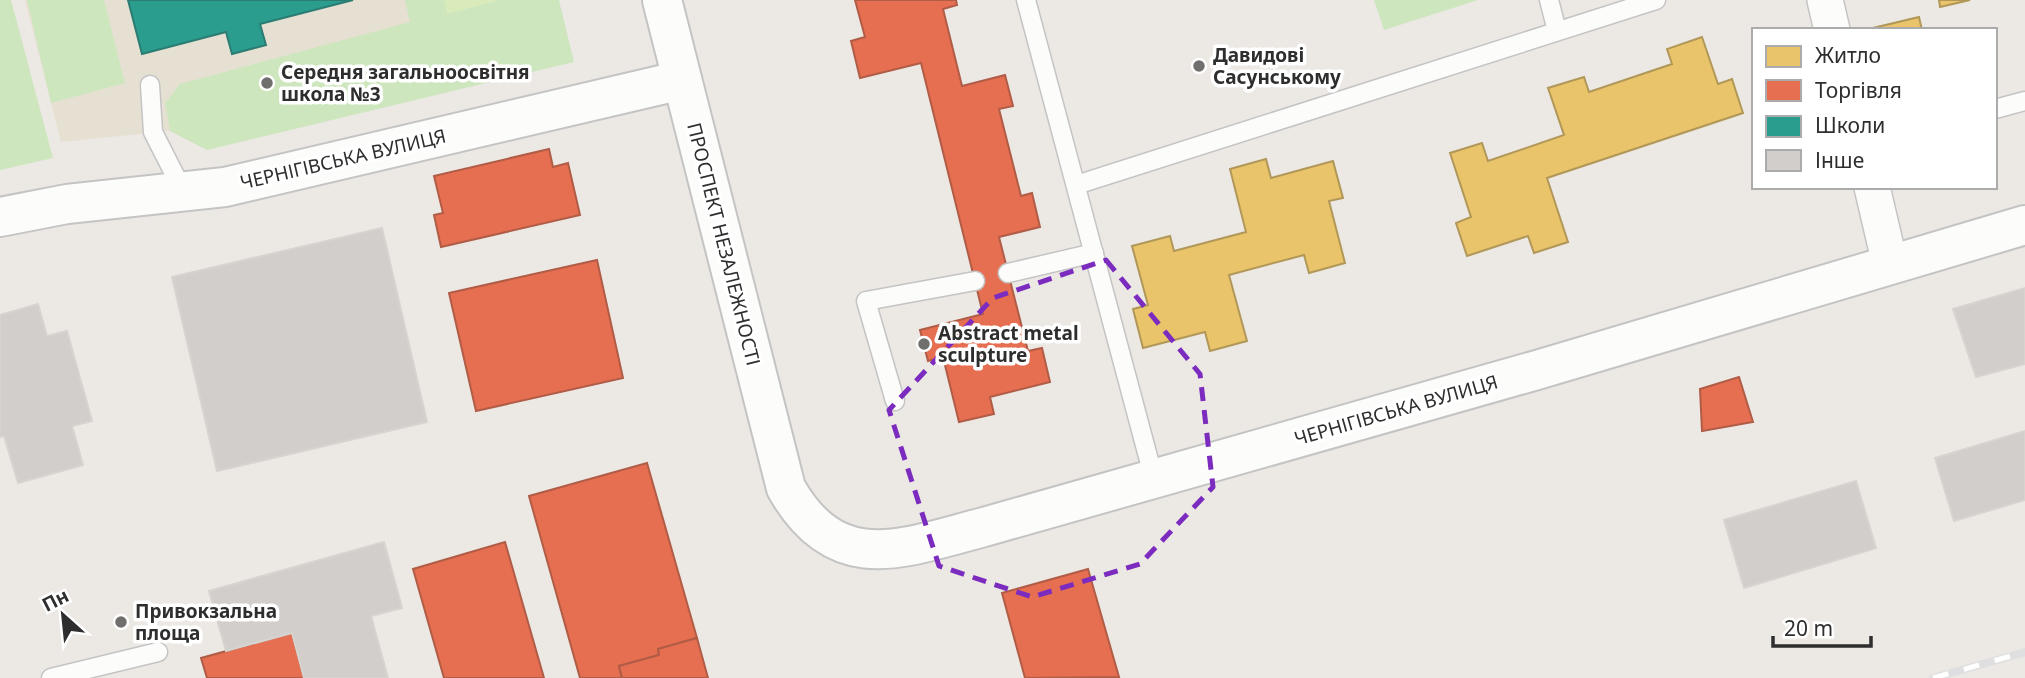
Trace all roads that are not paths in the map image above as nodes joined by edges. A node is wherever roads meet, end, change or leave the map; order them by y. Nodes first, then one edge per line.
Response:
1 (662, 0) edge
2 (1026, 0) edge
3 (1549, 0) edge
4 (1656, 0) edge
5 (1825, 0) edge
6 (1832, 28) edge
7 (1557, 31) junction
8 (682, 80) junction
9 (150, 85) dead end
10 (2025, 101) edge
11 (1997, 108) edge
12 (1076, 185) junction
13 (1872, 189) edge
14 (184, 193) junction
15 (0, 217) edge
16 (2025, 225) edge
17 (1094, 253) junction
18 (1890, 264) junction
19 (1008, 273) dead end
20 (975, 281) dead end
21 (895, 401) dead end
22 (1154, 479) junction
23 (786, 488) joint
24 (158, 652) dead end
25 (51, 678) edge

1 - 8 street, ПРОСПЕКТ НЕЗАЛЕЖНОСТІ
2 - 12 lane
3 - 7 lane
4 - 7 lane
5 - 6 street
7 - 12 lane
8 - 14 street, ЧЕРНІГІВСЬКА ВУЛИЦЯ
8 - 23 street, ПРОСПЕКТ НЕЗАЛЕЖНОСТІ
9 - 14 lane
10 - 11 lane
12 - 17 lane
13 - 18 street
14 - 15 street, ЧЕРНІГІВСЬКА ВУЛИЦЯ
16 - 18 street, ЧЕРНІГІВСЬКА ВУЛИЦЯ
17 - 19 lane
17 - 22 lane
18 - 22 street, ЧЕРНІГІВСЬКА ВУЛИЦЯ
20 - 21 lane
22 - 23 street, ЧЕРНІГІВСЬКА ВУЛИЦЯ
24 - 25 lane

